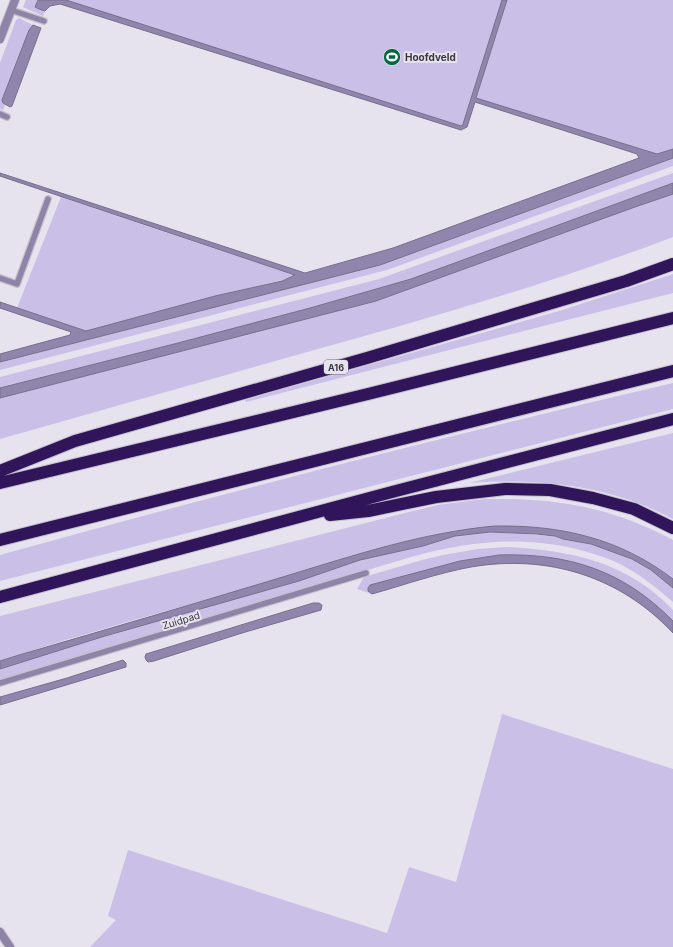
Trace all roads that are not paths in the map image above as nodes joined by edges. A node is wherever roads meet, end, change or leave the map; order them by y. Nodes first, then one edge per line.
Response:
1 (15, 0) edge
2 (11, 10) junction
3 (44, 21) dead end
4 (0, 39) edge
5 (0, 114) edge
6 (7, 117) dead end
7 (48, 199) dead end
8 (673, 264) edge
9 (0, 278) edge
10 (673, 318) edge
11 (673, 371) edge
12 (673, 419) edge
13 (0, 470) edge
14 (0, 483) edge
15 (301, 517) junction
16 (673, 528) edge
17 (0, 540) edge
18 (366, 573) dead end
19 (0, 596) edge
20 (0, 683) edge
21 (0, 932) edge
22 (10, 947) edge

1 - 2 street
2 - 3 lane
2 - 4 street
5 - 6 lane
7 - 9 lane
8 - 13 highway, A16
10 - 14 highway
11 - 17 highway
12 - 15 highway
15 - 16 highway
15 - 19 highway
18 - 20 lane, Zuidpad
21 - 22 street

